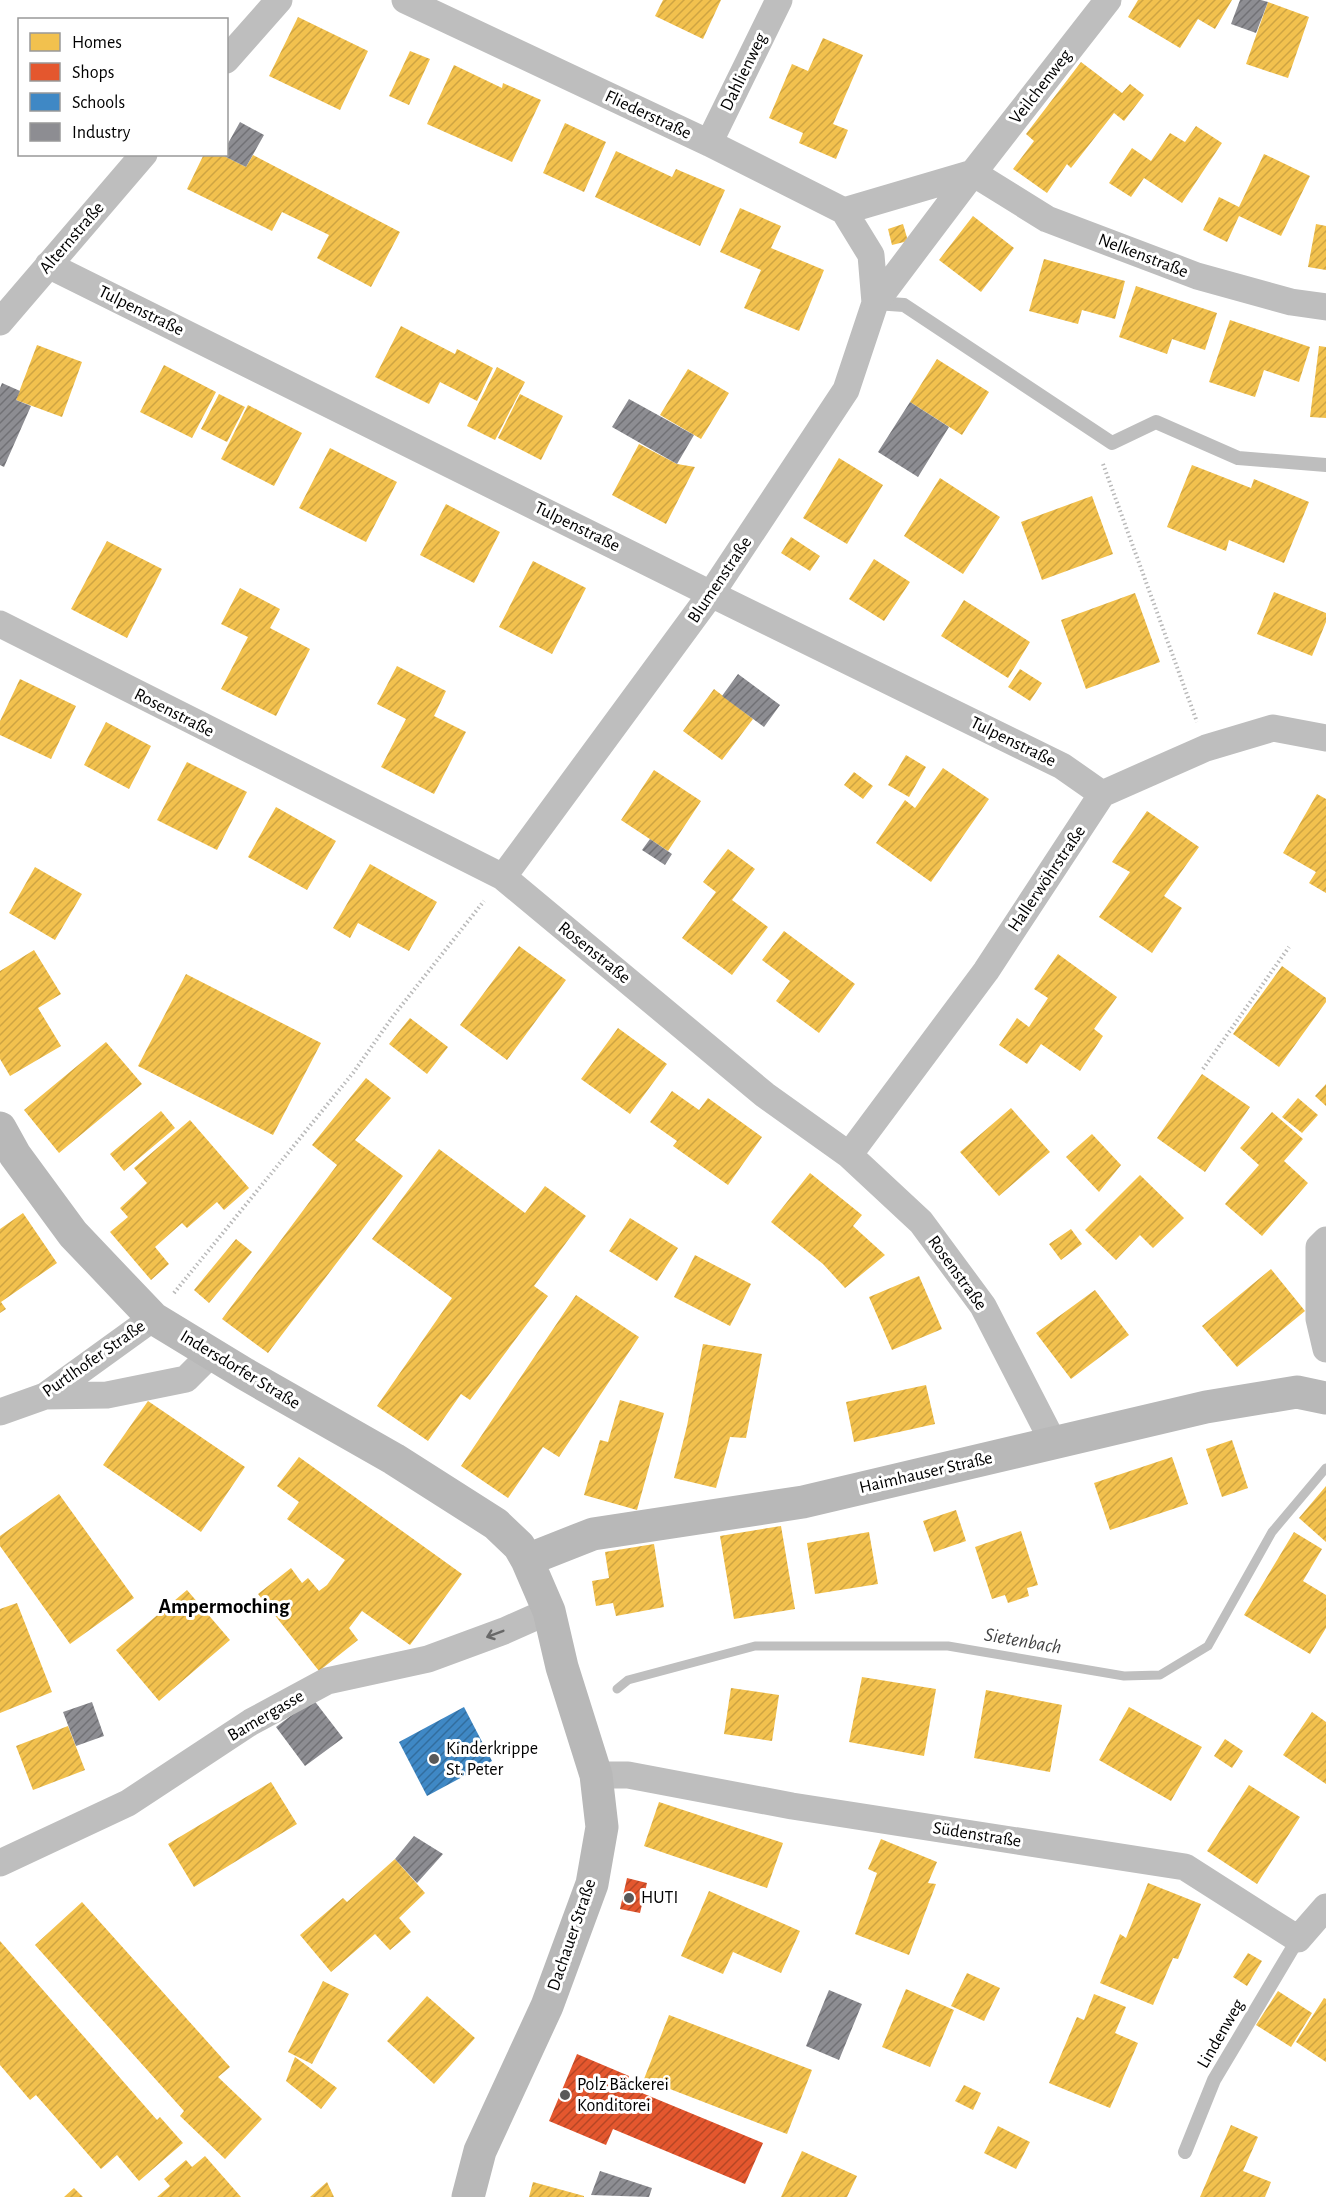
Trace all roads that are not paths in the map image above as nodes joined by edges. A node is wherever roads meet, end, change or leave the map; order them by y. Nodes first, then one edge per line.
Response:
1 (279, 0) edge
2 (405, 0) edge
3 (779, 0) edge
4 (1108, 0) edge
5 (228, 58) edge
6 (709, 143) junction
7 (142, 156) edge
8 (973, 173) junction
9 (844, 211) junction
10 (48, 265) junction
11 (875, 303) junction
12 (1326, 307) edge
13 (0, 322) edge
14 (1326, 465) edge
15 (711, 594) junction
16 (0, 624) edge
17 (1326, 738) edge
18 (1102, 794) junction
19 (503, 877) junction
20 (0, 1128) edge
21 (849, 1155) junction
22 (1326, 1240) edge
23 (153, 1317) junction
24 (1326, 1349) edge
25 (211, 1354) junction
26 (45, 1396) junction
27 (1326, 1398) edge
28 (0, 1412) edge
29 (1053, 1442) junction
30 (527, 1560) junction
31 (549, 1611) junction
32 (596, 1775) junction
33 (0, 1863) edge
34 (1326, 1907) edge
35 (1298, 1939) junction
36 (1185, 2152) dead end
37 (468, 2197) edge

1 - 5 street
2 - 6 street, Fliederstraße
3 - 6 street, Dahlienweg
4 - 8 street, Veilchenweg
6 - 9 street, Fliederstraße
7 - 10 street, Alternstraße
8 - 9 street
8 - 11 street, Veilchenweg
8 - 12 street, Nelkenstraße
9 - 11 street, Blumenstraße
10 - 13 street, Alternstraße
10 - 15 street, Tulpenstraße
11 - 14 lane
11 - 15 street, Blumenstraße
15 - 18 street, Tulpenstraße
15 - 19 street, Blumenstraße
16 - 19 street, Rosenstraße
17 - 18 street
18 - 21 street, Hallerwöhrstraße
19 - 21 street, Rosenstraße
20 - 23 main road, Indersdorfer Straße
21 - 29 street, Rosenstraße
22 - 24 street
23 - 25 main road, Indersdorfer Straße
23 - 26 street, Purtlhofer Straße
25 - 26 street
25 - 30 main road, Indersdorfer Straße
26 - 28 street, Purtlhofer Straße
27 - 29 main road, Haimhauser Straße
29 - 30 main road, Haimhauser Straße
30 - 31 main road, Dachauer Straße
31 - 32 main road, Dachauer Straße
31 -> 33 street, Bamergasse
32 - 35 street, Südenstraße
32 - 37 main road, Dachauer Straße
34 - 35 street
35 - 36 lane, Lindenweg

